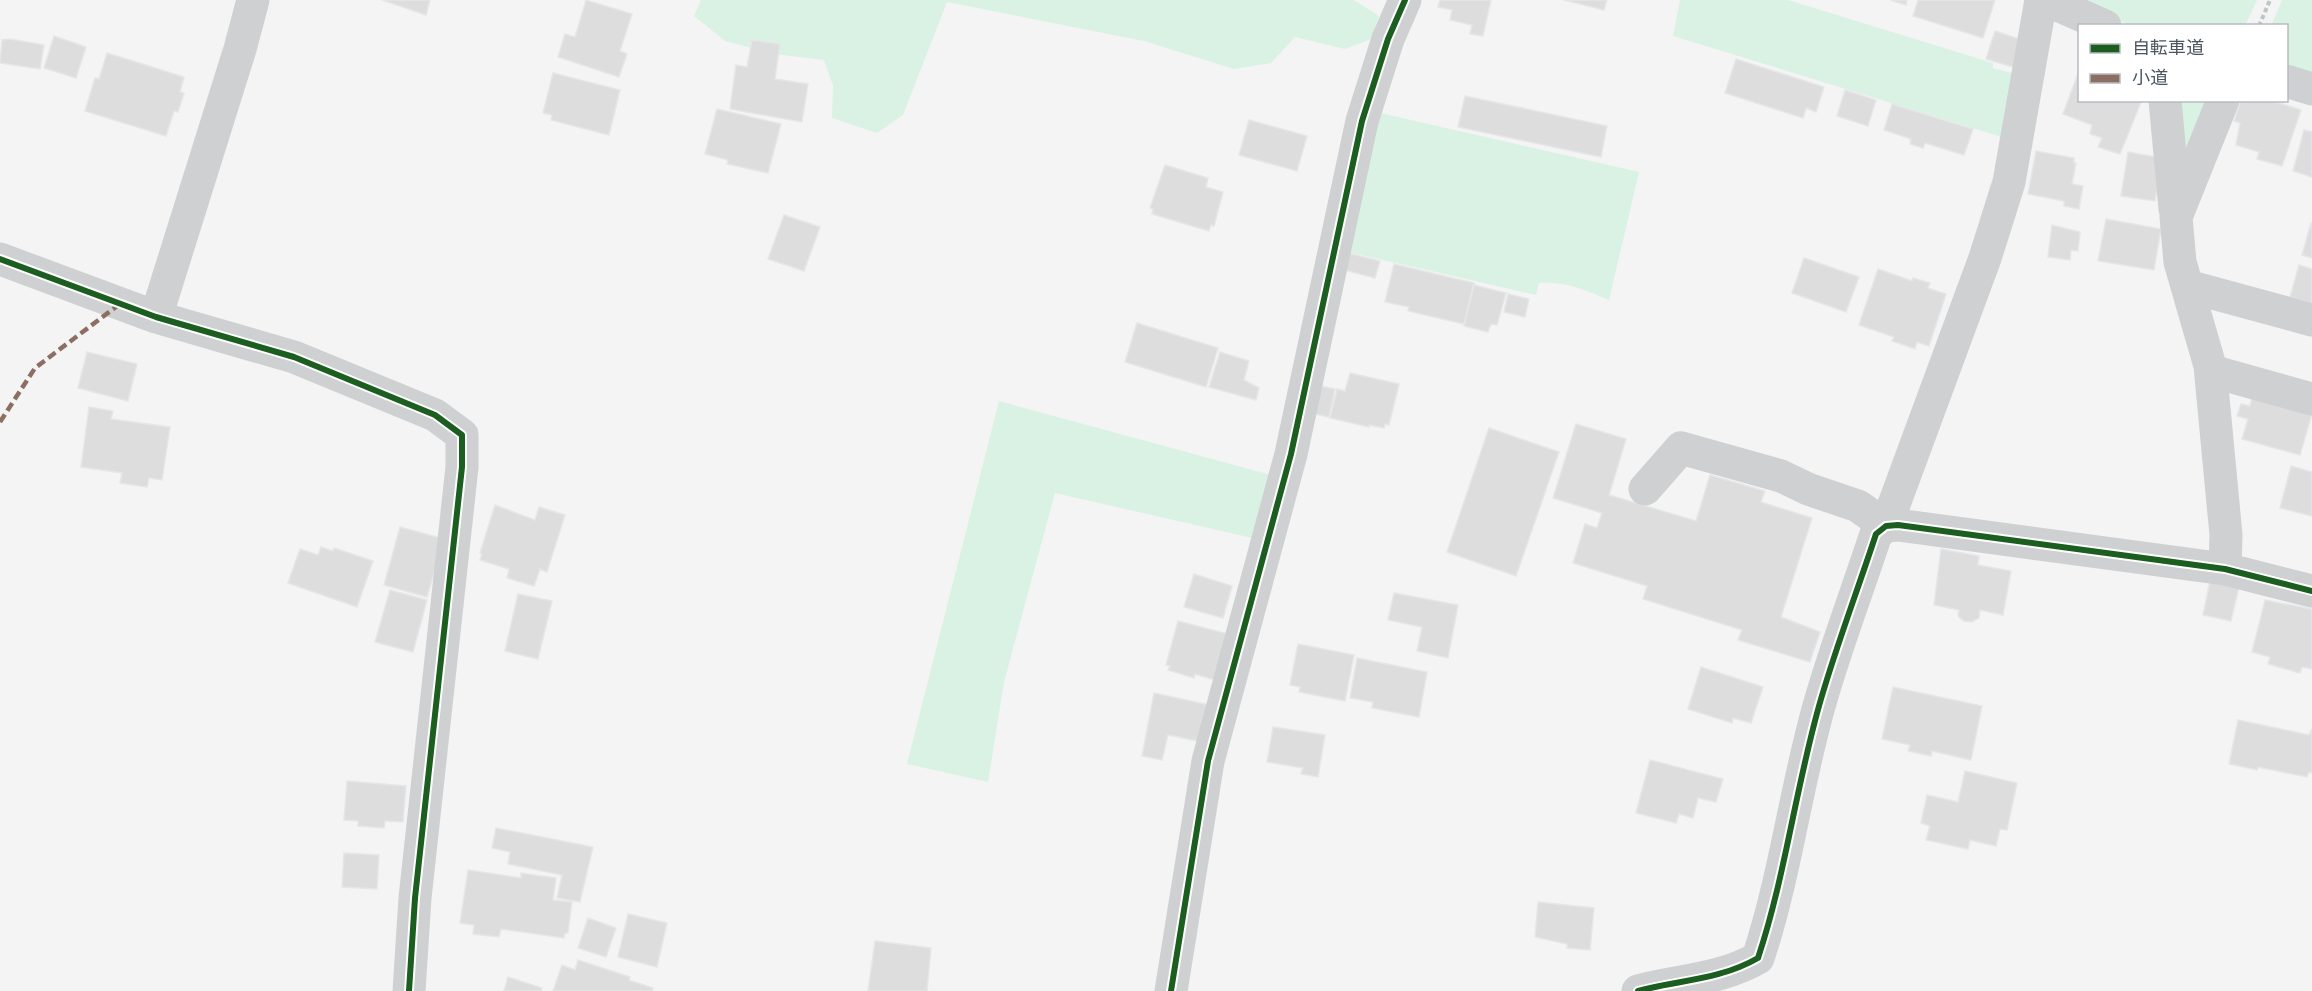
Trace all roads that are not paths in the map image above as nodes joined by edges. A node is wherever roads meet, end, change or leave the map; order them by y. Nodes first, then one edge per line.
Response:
1 (253, 0) edge
2 (1405, 0) edge
3 (2044, 0) edge
4 (2100, 24) edge
5 (2288, 82) edge
6 (2312, 89) edge
7 (2165, 102) edge
8 (2222, 102) edge
9 (2176, 217) junction
10 (0, 260) edge
11 (2187, 286) junction
12 (156, 317) junction
13 (2312, 320) edge
14 (2211, 371) junction
15 (2312, 399) edge
16 (1645, 489) dead end
17 (1886, 526) junction
18 (2225, 569) junction
19 (2312, 591) edge
20 (409, 991) edge
21 (1171, 991) edge
22 (1638, 991) edge

1 - 12 street
2 - 21 street
3 - 4 street
3 - 17 street
5 - 6 street
7 - 9 street
8 - 9 street
9 - 11 street
10 - 12 street
11 - 13 street
11 - 14 street
12 - 20 street
14 - 15 street
14 - 18 street
16 - 17 street
17 - 18 street
17 - 22 street
18 - 19 street

